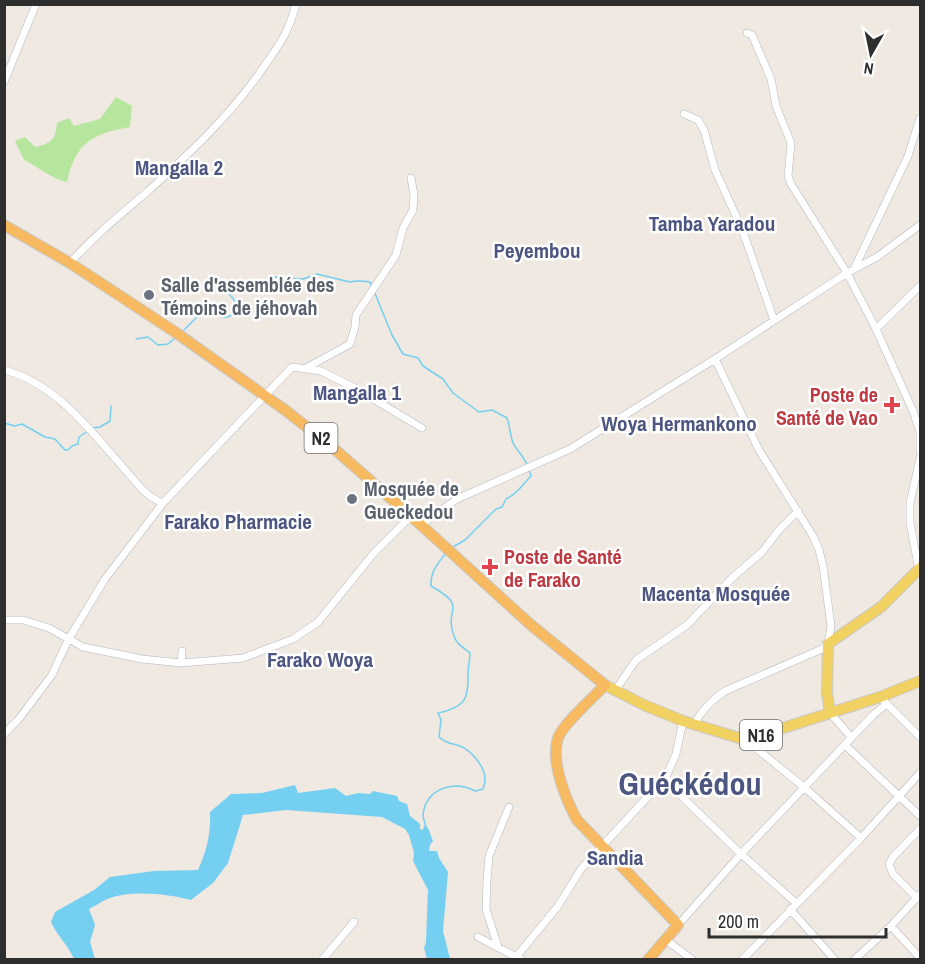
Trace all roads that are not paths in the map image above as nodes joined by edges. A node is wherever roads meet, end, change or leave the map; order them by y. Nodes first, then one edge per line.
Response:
1 (36, 4) edge
2 (296, 4) edge
3 (747, 33) dead end
4 (4, 82) edge
5 (684, 114) dead end
6 (921, 118) edge
7 (411, 178) dead end
8 (4, 225) edge
9 (921, 225) edge
10 (70, 263) junction
11 (854, 269) junction
12 (847, 273) junction
13 (921, 286) edge
14 (774, 320) junction
15 (876, 329) junction
16 (715, 359) junction
17 (306, 368) junction
18 (4, 370) edge
19 (264, 396) junction
20 (422, 428) dead end
21 (921, 452) edge
22 (921, 458) edge
23 (163, 503) junction
24 (798, 511) junction
25 (417, 522) junction
26 (920, 570) edge
27 (4, 620) edge
28 (68, 640) junction
29 (828, 644) junction
30 (182, 651) dead end
31 (181, 663) junction
32 (921, 681) edge
33 (605, 685) junction
34 (615, 691) junction
35 (884, 700) junction
36 (830, 713) junction
37 (683, 721) junction
38 (694, 724) junction
39 (4, 734) edge
40 (921, 737) edge
41 (852, 738) junction
42 (746, 740) junction
43 (845, 745) junction
44 (921, 773) edge
45 (666, 777) junction
46 (805, 788) junction
47 (899, 796) junction
48 (509, 807) dead end
49 (921, 816) edge
50 (921, 829) edge
51 (861, 838) junction
52 (602, 847) junction
53 (741, 854) junction
54 (919, 896) edge
55 (796, 903) junction
56 (790, 909) junction
57 (354, 922) dead end
58 (678, 925) junction
59 (891, 926) junction
60 (478, 937) dead end
61 (666, 940) junction
62 (498, 947) junction
63 (519, 958) edge
64 (921, 958) edge
65 (322, 960) edge
66 (648, 960) edge
67 (693, 960) edge
68 (742, 960) edge
69 (835, 960) edge
70 (854, 960) edge

1 - 4 street
2 - 10 street
3 - 12 street
5 - 14 street
6 - 11 street
7 - 17 street
8 - 10 highway, N2
9 - 11 street
10 - 19 highway, N2
11 - 12 street
12 - 14 street
12 - 15 street
13 - 15 street
14 - 16 street
15 - 21 street
16 - 24 street
16 - 25 street
17 - 19 street
17 - 20 street
18 - 23 street
19 - 23 street
19 - 25 highway, N2
22 - 26 street
23 - 28 street
24 - 29 street
24 - 34 street
25 - 31 street
25 - 33 highway, N2
26 - 29 main road
27 - 28 street
28 - 31 street
28 - 39 street
29 - 36 main road
29 - 38 street
30 - 31 street
32 - 35 main road, N16
33 - 34 main road, N16
33 - 52 highway
34 - 37 main road, N16
35 - 36 main road, N16
35 - 40 street
35 - 41 street
36 - 41 street
36 - 42 main road, N16
37 - 38 main road, N16
37 - 45 street
38 - 42 main road, N16
41 - 43 street
42 - 46 street
43 - 46 street
43 - 47 street
44 - 47 street
45 - 52 street
45 - 53 street
46 - 51 street
46 - 53 street
47 - 49 street
47 - 51 street
48 - 62 street
50 - 54 street
51 - 55 street
52 - 58 highway
52 - 63 street
53 - 55 street
53 - 58 street
54 - 59 street
55 - 56 street
56 - 68 street
56 - 69 street
57 - 65 street
58 - 61 highway
59 - 64 street
59 - 70 street
60 - 62 street
61 - 66 highway
61 - 67 street
62 - 63 street

